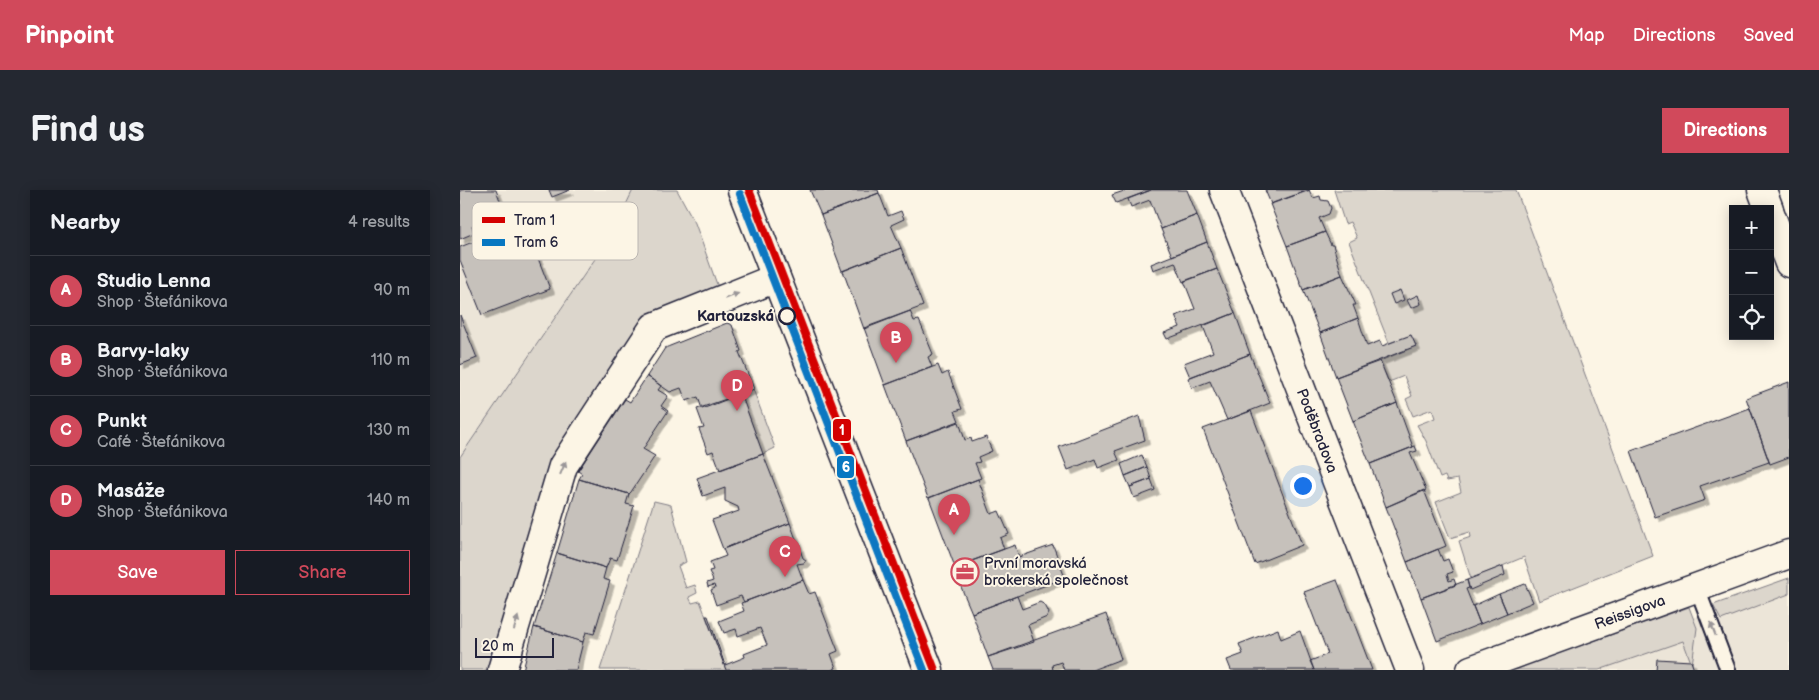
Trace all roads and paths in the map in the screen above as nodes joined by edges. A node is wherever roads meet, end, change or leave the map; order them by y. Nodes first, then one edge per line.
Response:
1 (742, 190) edge
2 (1224, 190) edge
3 (1762, 190) edge
4 (1768, 205) edge
5 (1774, 224) edge
6 (1789, 263) edge
7 (776, 278) junction
8 (1789, 554) edge
9 (1697, 588) junction
10 (502, 670) edge
11 (929, 670) edge
12 (1410, 670) edge
13 (1471, 670) edge
14 (1728, 670) edge

1 - 7 street
2 - 12 street, Poděbradova
3 - 4 street
5 - 6 street
10 -> 7 street
7 - 11 street
8 - 9 street, Reissigova
9 - 13 street, Reissigova
14 -> 9 lane

